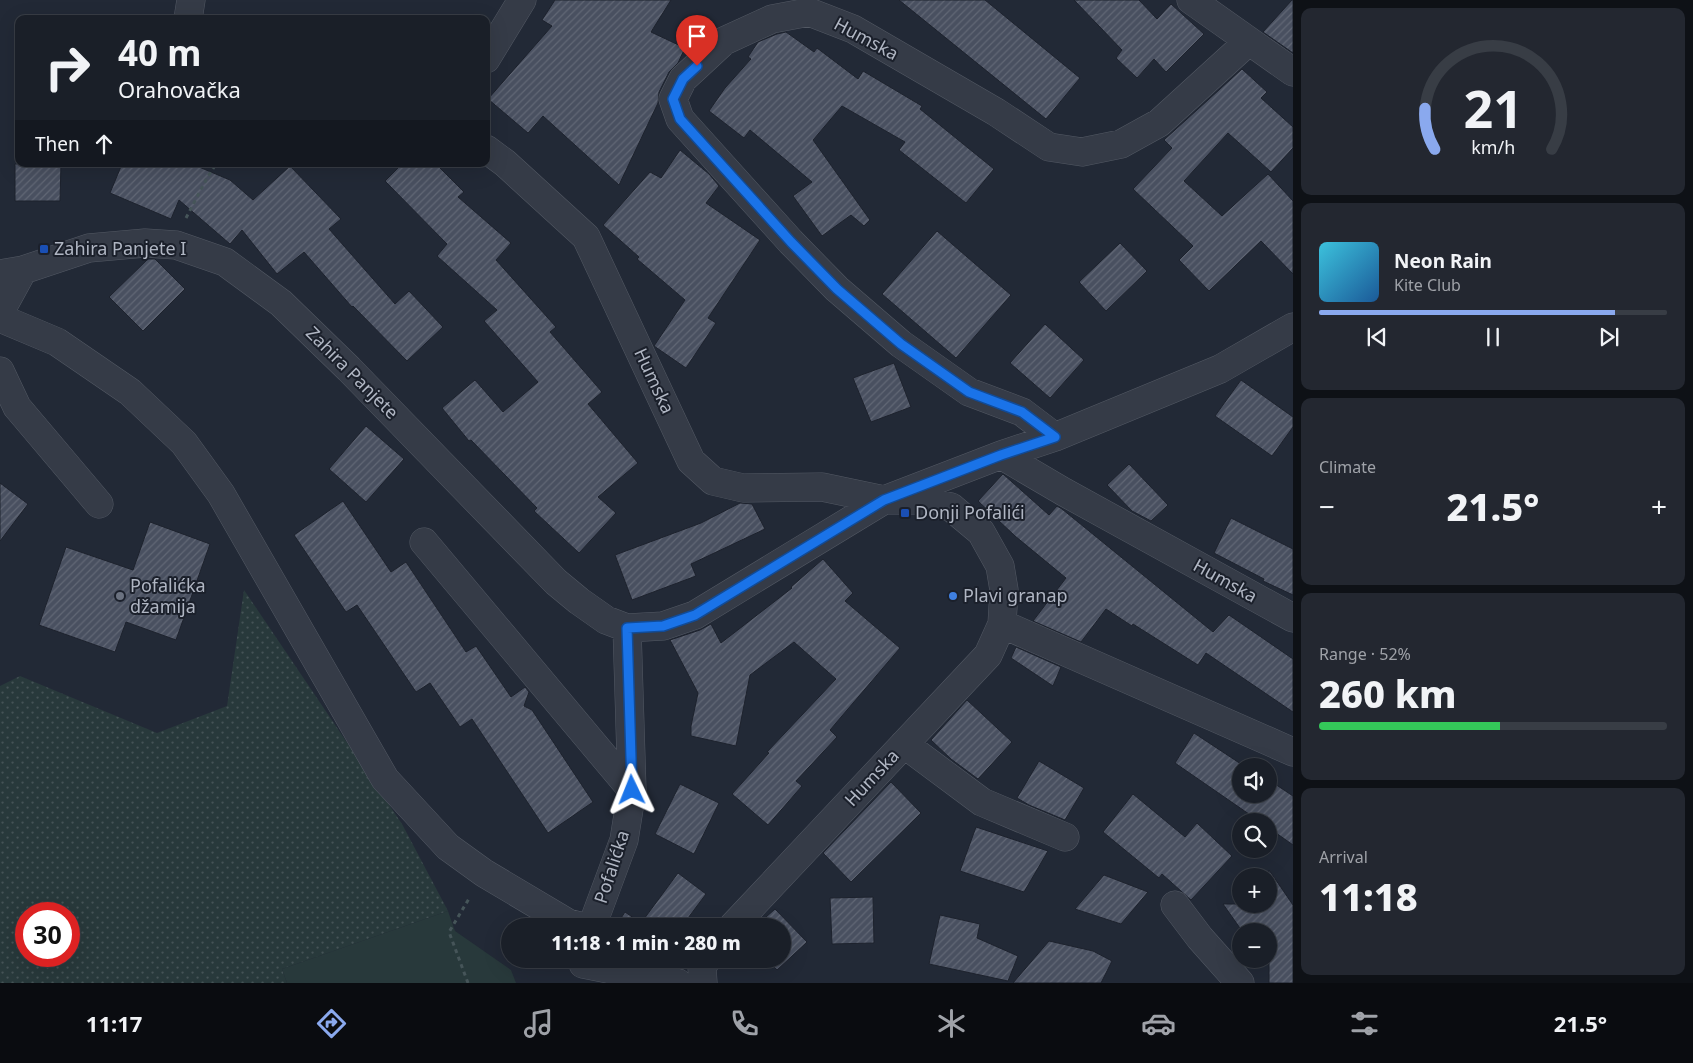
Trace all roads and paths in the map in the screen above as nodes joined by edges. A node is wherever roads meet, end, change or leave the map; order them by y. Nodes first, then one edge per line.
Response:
1 (191, 0) edge
2 (522, 0) edge
3 (1191, 0) edge
4 (189, 15) edge
5 (1249, 41) junction
6 (490, 52) edge
7 (1293, 72) edge
8 (490, 153) edge
9 (214, 167) edge
10 (176, 244) junction
11 (12, 272) edge
12 (0, 312) edge
13 (0, 318) edge
14 (1293, 327) edge
15 (0, 371) edge
16 (1055, 437) junction
17 (1001, 455) junction
18 (884, 500) junction
19 (98, 504) dead end
20 (424, 542) dead end
21 (1293, 618) edge
22 (1002, 624) junction
23 (627, 628) junction
24 (904, 744) junction
25 (1293, 752) edge
26 (632, 790) junction
27 (1065, 837) dead end
28 (484, 873) junction
29 (1175, 905) dead end
30 (560, 918) edge
31 (595, 918) edge
32 (741, 918) edge
33 (702, 968) edge
34 (582, 969) edge
35 (468, 983) edge
36 (678, 983) edge
37 (703, 983) edge
38 (1240, 983) edge

1 - 4 street
2 - 6 street
3 - 5 street
5 - 7 street
5 - 16 street, Humska
8 - 18 street, Humska
9 - 10 path
10 - 11 street, Zahira Panjete
10 - 23 street, Zahira Panjete
11 - 12 street, Zahira Panjete
13 - 28 street
14 - 16 street
15 - 19 street
16 - 17 street
17 - 18 street
17 - 21 street, Humska
18 - 22 street, Humska
18 - 23 street
20 - 26 street
22 - 24 street, Humska
22 - 25 street
23 - 26 street, Pofalićka
24 - 27 street
24 - 32 street, Humska
26 - 31 street, Pofalićka
28 - 30 street
28 - 35 path
29 - 38 street
33 - 37 street
34 - 36 street

